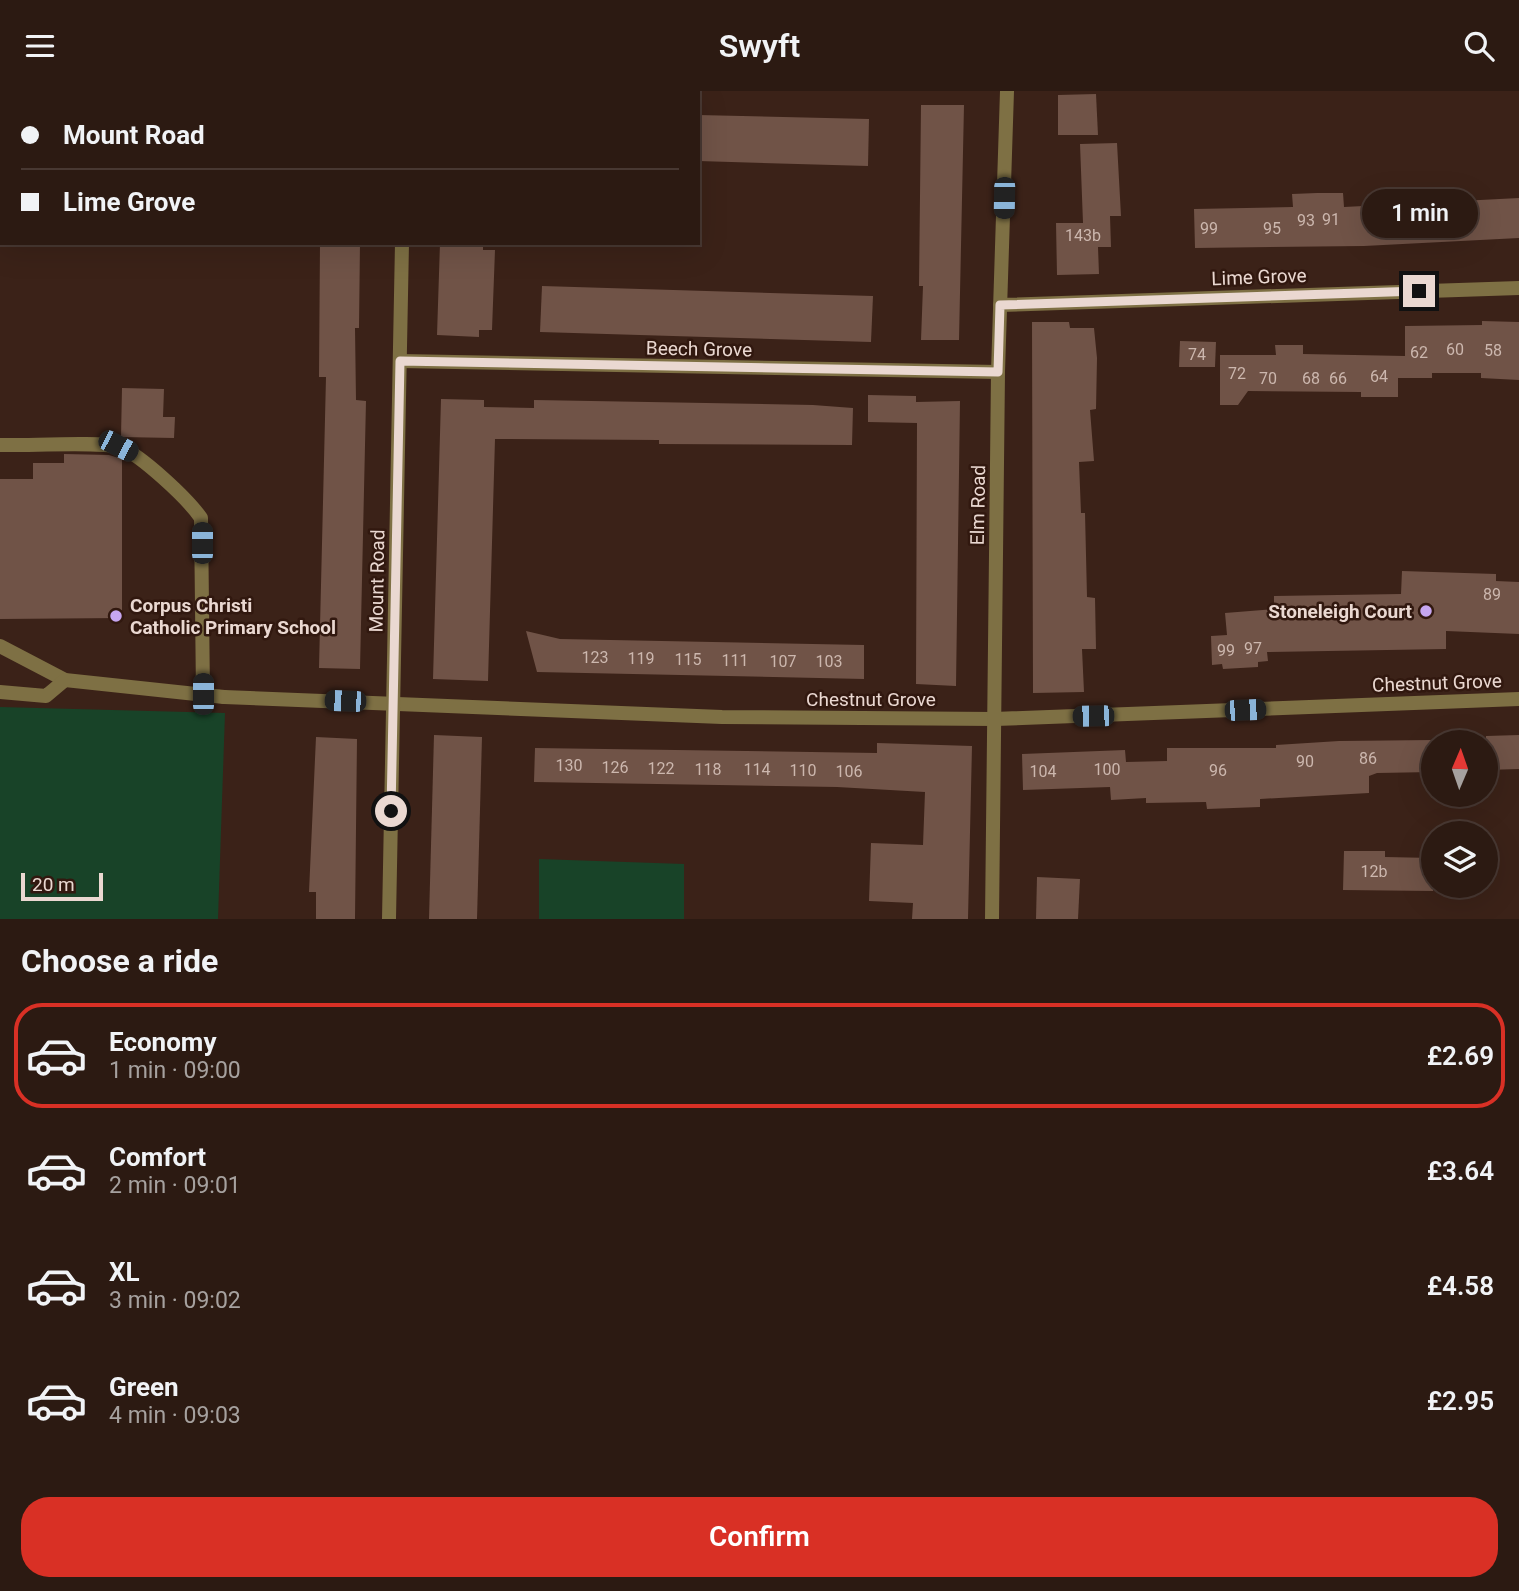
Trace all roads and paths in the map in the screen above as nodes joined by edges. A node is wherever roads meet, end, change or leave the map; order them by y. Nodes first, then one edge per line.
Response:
1 (1007, 91) edge
2 (402, 245) edge
3 (1519, 288) edge
4 (1000, 305) junction
5 (400, 361) junction
6 (998, 372) junction
7 (0, 445) edge
8 (0, 646) edge
9 (65, 680) junction
10 (0, 692) edge
11 (203, 694) junction
12 (1519, 699) edge
13 (394, 703) junction
14 (995, 719) junction
15 (389, 919) edge
16 (992, 919) edge

1 - 4 street, Elm Road
2 - 5 street, Mount Road
3 - 4 street, Lime Grove
4 - 6 street, Elm Road
5 - 6 street, Beech Grove
5 - 13 street, Mount Road
6 - 14 street, Elm Road
7 - 11 street
8 - 9 street
9 - 10 street
9 - 11 street, Chestnut Grove
11 - 13 street, Chestnut Grove
12 - 14 street, Chestnut Grove
13 - 14 street, Chestnut Grove
13 - 15 street, Mount Road
14 - 16 street, Elm Road

